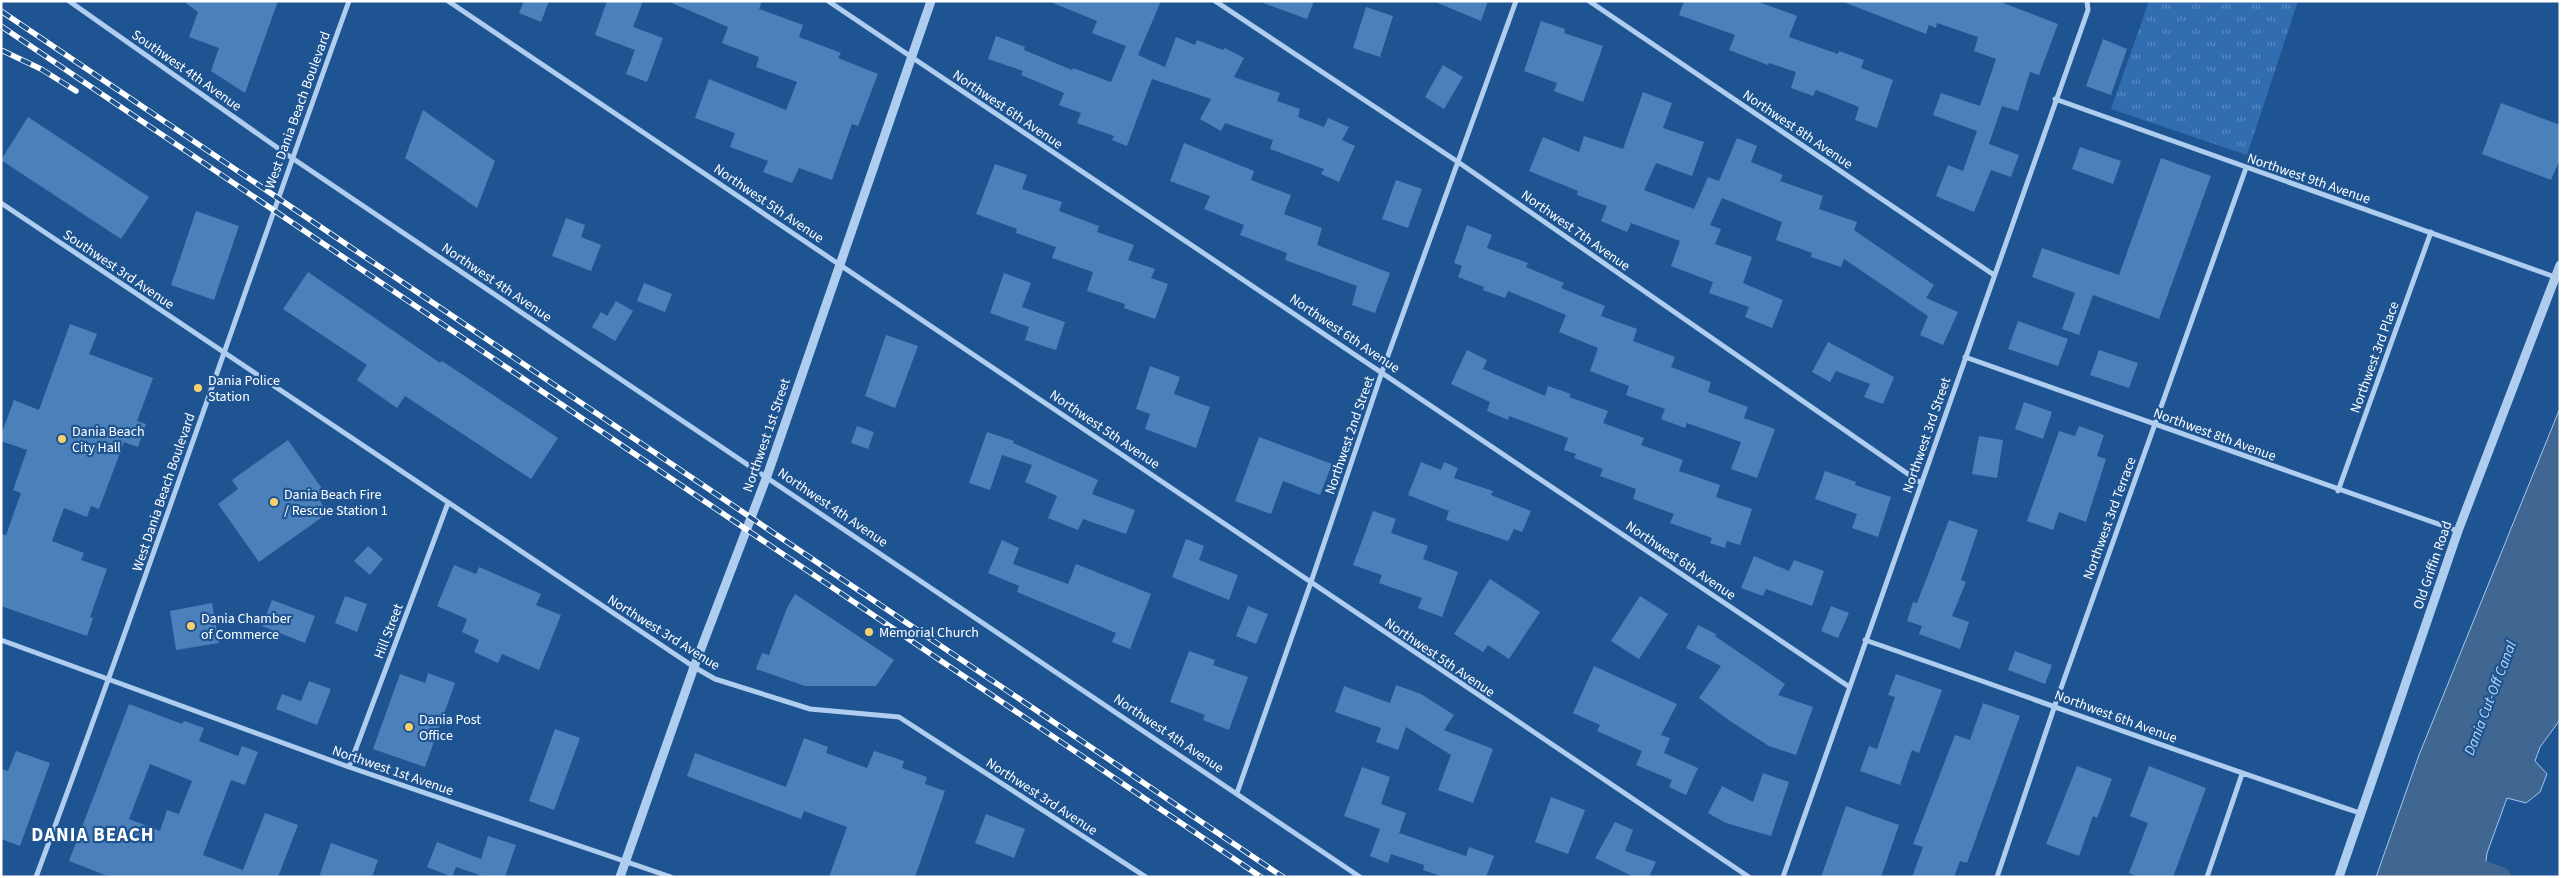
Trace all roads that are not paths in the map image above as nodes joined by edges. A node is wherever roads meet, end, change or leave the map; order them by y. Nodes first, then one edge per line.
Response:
1 (69, 1) edge
2 (349, 1) edge
3 (448, 1) edge
4 (828, 1) edge
5 (931, 1) edge
6 (1215, 1) edge
7 (1516, 1) edge
8 (1589, 1) edge
9 (2087, 1) edge
10 (911, 58) junction
11 (2055, 99) junction
12 (292, 158) junction
13 (1458, 162) junction
14 (2246, 168) junction
15 (1, 203) edge
16 (2431, 232) junction
17 (840, 264) junction
18 (2560, 265) edge
19 (1994, 275) junction
20 (2555, 277) junction
21 (223, 354) junction
22 (1965, 357) junction
23 (1382, 372) junction
24 (2154, 425) junction
25 (766, 476) junction
26 (1921, 483) junction
27 (2338, 491) junction
28 (448, 503) junction
29 (2458, 531) junction
30 (1311, 582) junction
31 (1, 640) edge
32 (1865, 640) junction
33 (694, 667) junction
34 (110, 680) junction
35 (1848, 686) junction
36 (2055, 705) junction
37 (349, 767) junction
38 (2242, 774) junction
39 (1237, 793) junction
40 (2360, 813) junction
41 (626, 861) junction
42 (36, 877) edge
43 (620, 877) edge
44 (671, 877) edge
45 (1146, 877) edge
46 (1360, 877) edge
47 (1749, 877) edge
48 (1783, 877) edge
49 (1997, 877) edge
50 (2207, 877) edge
51 (2338, 877) edge

1 - 12 street, Southwest 4th Avenue
2 - 12 street, West Dania Beach Boulevard
3 - 17 street, Northwest 5th Avenue
4 - 10 street, Northwest 6th Avenue
5 - 10 street, Northwest 1st Street
6 - 13 street, Northwest 7th Avenue
7 - 13 street, Northwest 2nd Street
8 - 19 street, Northwest 8th Avenue
9 - 11 street, Northwest 3rd Street
10 - 17 street, Northwest 1st Street
10 - 23 street, Northwest 6th Avenue
11 - 14 street, Northwest 9th Avenue
11 - 19 street, Northwest 3rd Street
12 - 21 street, West Dania Beach Boulevard
12 - 25 street, Northwest 4th Avenue
13 - 23 street, Northwest 2nd Street
13 - 26 street, Northwest 7th Avenue
14 - 16 street, Northwest 9th Avenue
14 - 24 street, Northwest 3rd Terrace
15 - 21 street, Southwest 3rd Avenue
16 - 20 street, Northwest 9th Avenue
16 - 27 street, Northwest 3rd Place
17 - 25 street, Northwest 1st Street
17 - 30 street, Northwest 5th Avenue
18 - 20 street, Old Griffin Road
19 - 22 street, Northwest 3rd Street
20 - 29 street, Old Griffin Road
21 - 28 street, Northwest 3rd Avenue
21 - 34 street, West Dania Beach Boulevard
22 - 24 street, Northwest 8th Avenue
22 - 26 street, Northwest 3rd Street
23 - 30 street, Northwest 2nd Street
23 - 35 street, Northwest 6th Avenue
24 - 27 street, Northwest 8th Avenue
24 - 36 street, Northwest 3rd Terrace
25 - 33 street, Northwest 1st Street
25 - 39 street, Northwest 4th Avenue
26 - 32 street, Northwest 3rd Street
27 - 29 street, Northwest 8th Avenue
28 - 33 street, Northwest 3rd Avenue
28 - 37 street, Hill Street
29 - 40 street, Old Griffin Road
30 - 39 street, Northwest 2nd Street
30 - 47 street, Northwest 5th Avenue
31 - 34 street, Northwest 1st Avenue
32 - 35 street, Northwest 3rd Street
32 - 36 street, Northwest 6th Avenue
33 - 41 street, Northwest 1st Street
33 - 45 street, Northwest 3rd Avenue
34 - 37 street, Northwest 1st Avenue
34 - 42 street, West Dania Beach Boulevard
35 - 48 street, Northwest 3rd Street
36 - 38 street, Northwest 6th Avenue
36 - 49 street, Northwest 3rd Terrace
37 - 41 street, Northwest 1st Avenue
38 - 40 street, Northwest 6th Avenue
38 - 50 street
39 - 46 street, Northwest 4th Avenue
40 - 51 street, Old Griffin Road
41 - 43 street, Northwest 1st Street
41 - 44 street, Northwest 1st Avenue

